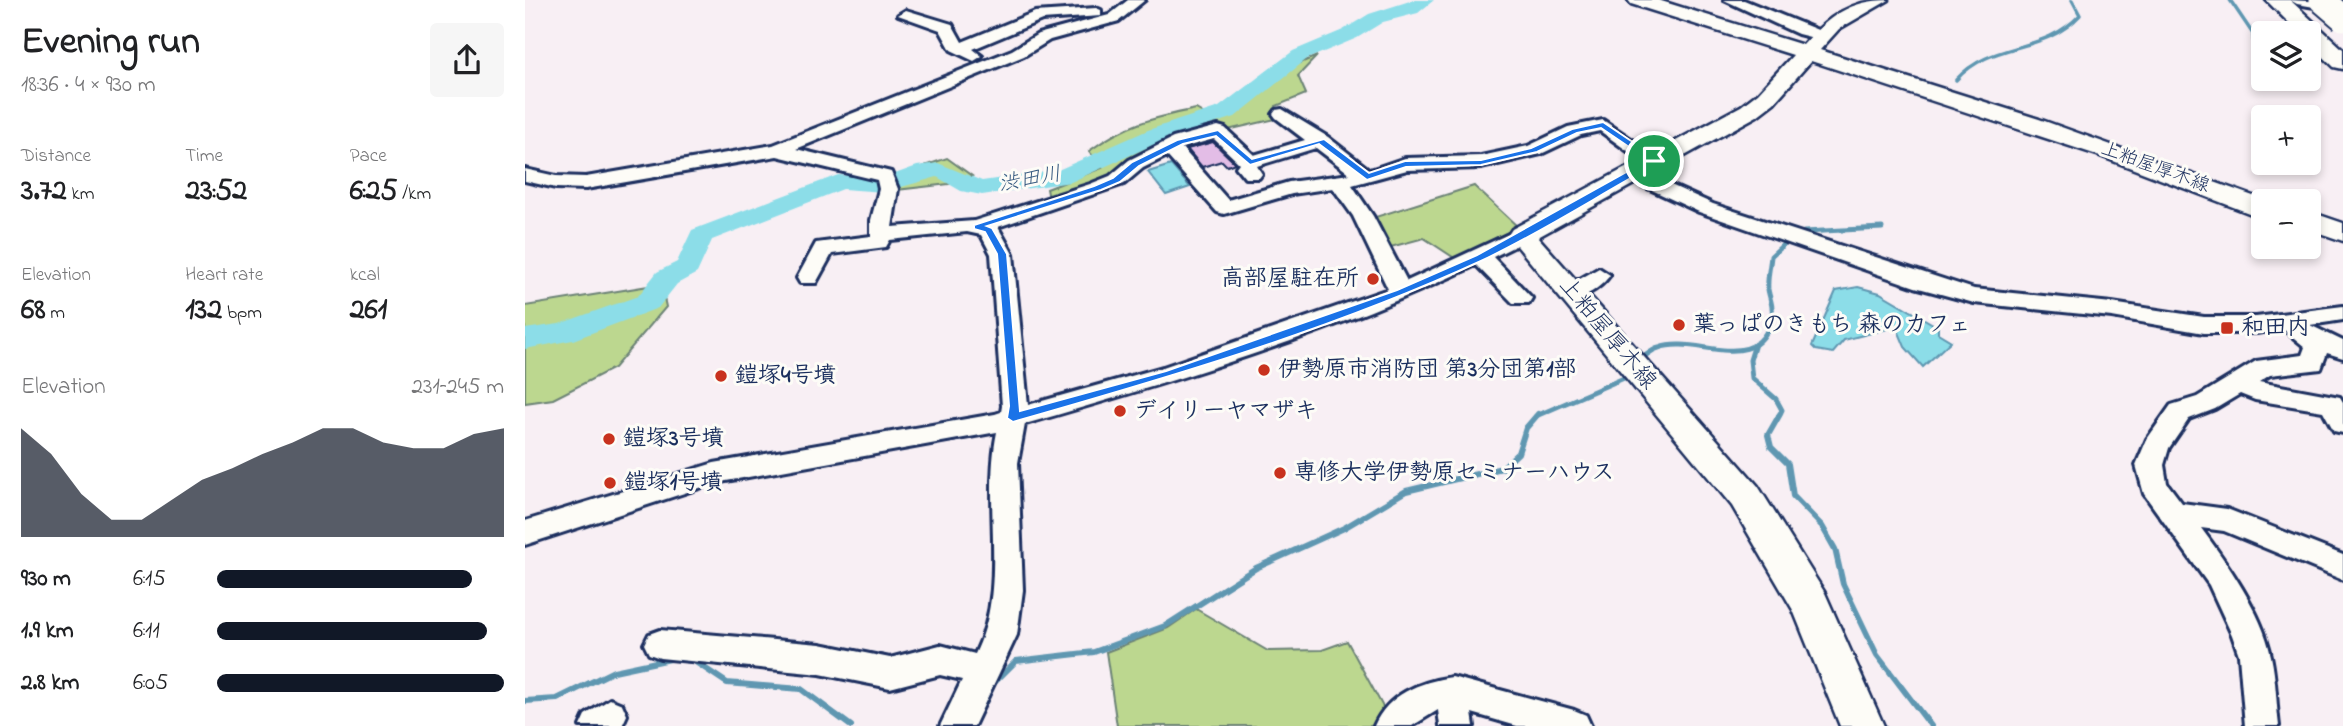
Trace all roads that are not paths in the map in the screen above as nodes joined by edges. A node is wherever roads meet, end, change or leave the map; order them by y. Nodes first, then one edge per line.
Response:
1 (1138, 0) edge
2 (1638, 0) edge
3 (1657, 0) edge
4 (1731, 0) edge
5 (1879, 0) edge
6 (2277, 0) edge
7 (2297, 0) edge
8 (2322, 0) edge
9 (2343, 8) edge
10 (1123, 13) junction
11 (906, 15) dead end
12 (2343, 18) edge
13 (1813, 45) junction
14 (960, 49) junction
15 (2343, 62) edge
16 (990, 65) junction
17 (1282, 114) dead end
18 (1321, 141) junction
19 (1171, 148) junction
20 (777, 150) junction
21 (1654, 161) junction
22 (1250, 162) junction
23 (1631, 173) junction
24 (528, 177) edge
25 (1367, 177) junction
26 (1338, 180) junction
27 (1268, 194) junction
28 (2251, 196) edge
29 (2251, 205) edge
30 (2321, 224) edge
31 (977, 227) junction
32 (2321, 233) edge
33 (2343, 233) edge
34 (883, 234) junction
35 (1522, 235) junction
36 (2343, 242) edge
37 (1480, 257) junction
38 (808, 270) dead end
39 (1401, 292) junction
40 (1521, 298) dead end
41 (2342, 314) edge
42 (2299, 328) junction
43 (2343, 349) edge
44 (2240, 382) junction
45 (1013, 418) junction
46 (2343, 425) edge
47 (2172, 513) junction
48 (525, 533) edge
49 (2343, 568) edge
50 (660, 645) dead end
51 (983, 671) junction
52 (1452, 692) junction
53 (957, 726) edge
54 (1391, 726) edge
55 (1457, 726) edge
56 (1574, 726) edge
57 (1862, 726) edge
58 (2262, 726) edge

1 - 10 street
2 - 13 main road, 上粕屋厚木線
3 - 13 main road, 上粕屋厚木線
4 - 13 street
5 - 13 main road
6 - 15 highway
7 - 9 street
8 - 12 highway, bridge
10 - 14 street
10 - 16 street
11 - 14 street
13 - 21 main road
13 - 28 main road, 上粕屋厚木線
13 - 29 main road, 上粕屋厚木線
14 - 16 street
16 - 20 street
17 - 18 street
18 - 22 street
18 - 25 street
19 - 22 street
19 - 27 street
19 - 31 street
20 - 24 street
20 - 34 street
21 - 23 main road
21 - 25 street
22 - 27 street
23 - 35 main road
23 - 42 street
25 - 26 street
26 - 27 street
26 - 39 street
30 - 33 main road
31 - 34 street
31 - 45 street
32 - 36 main road
34 - 38 street
35 - 37 street
35 - 57 main road, 上粕屋厚木線
37 - 39 street
37 - 40 street
39 - 45 street
41 - 42 street
42 - 43 street
42 - 44 street
44 - 46 street
44 - 47 street
45 - 48 street
45 - 51 street
47 - 49 street
47 - 58 street
50 - 51 street
51 - 53 street
52 - 54 street
52 - 55 street
52 - 56 street

